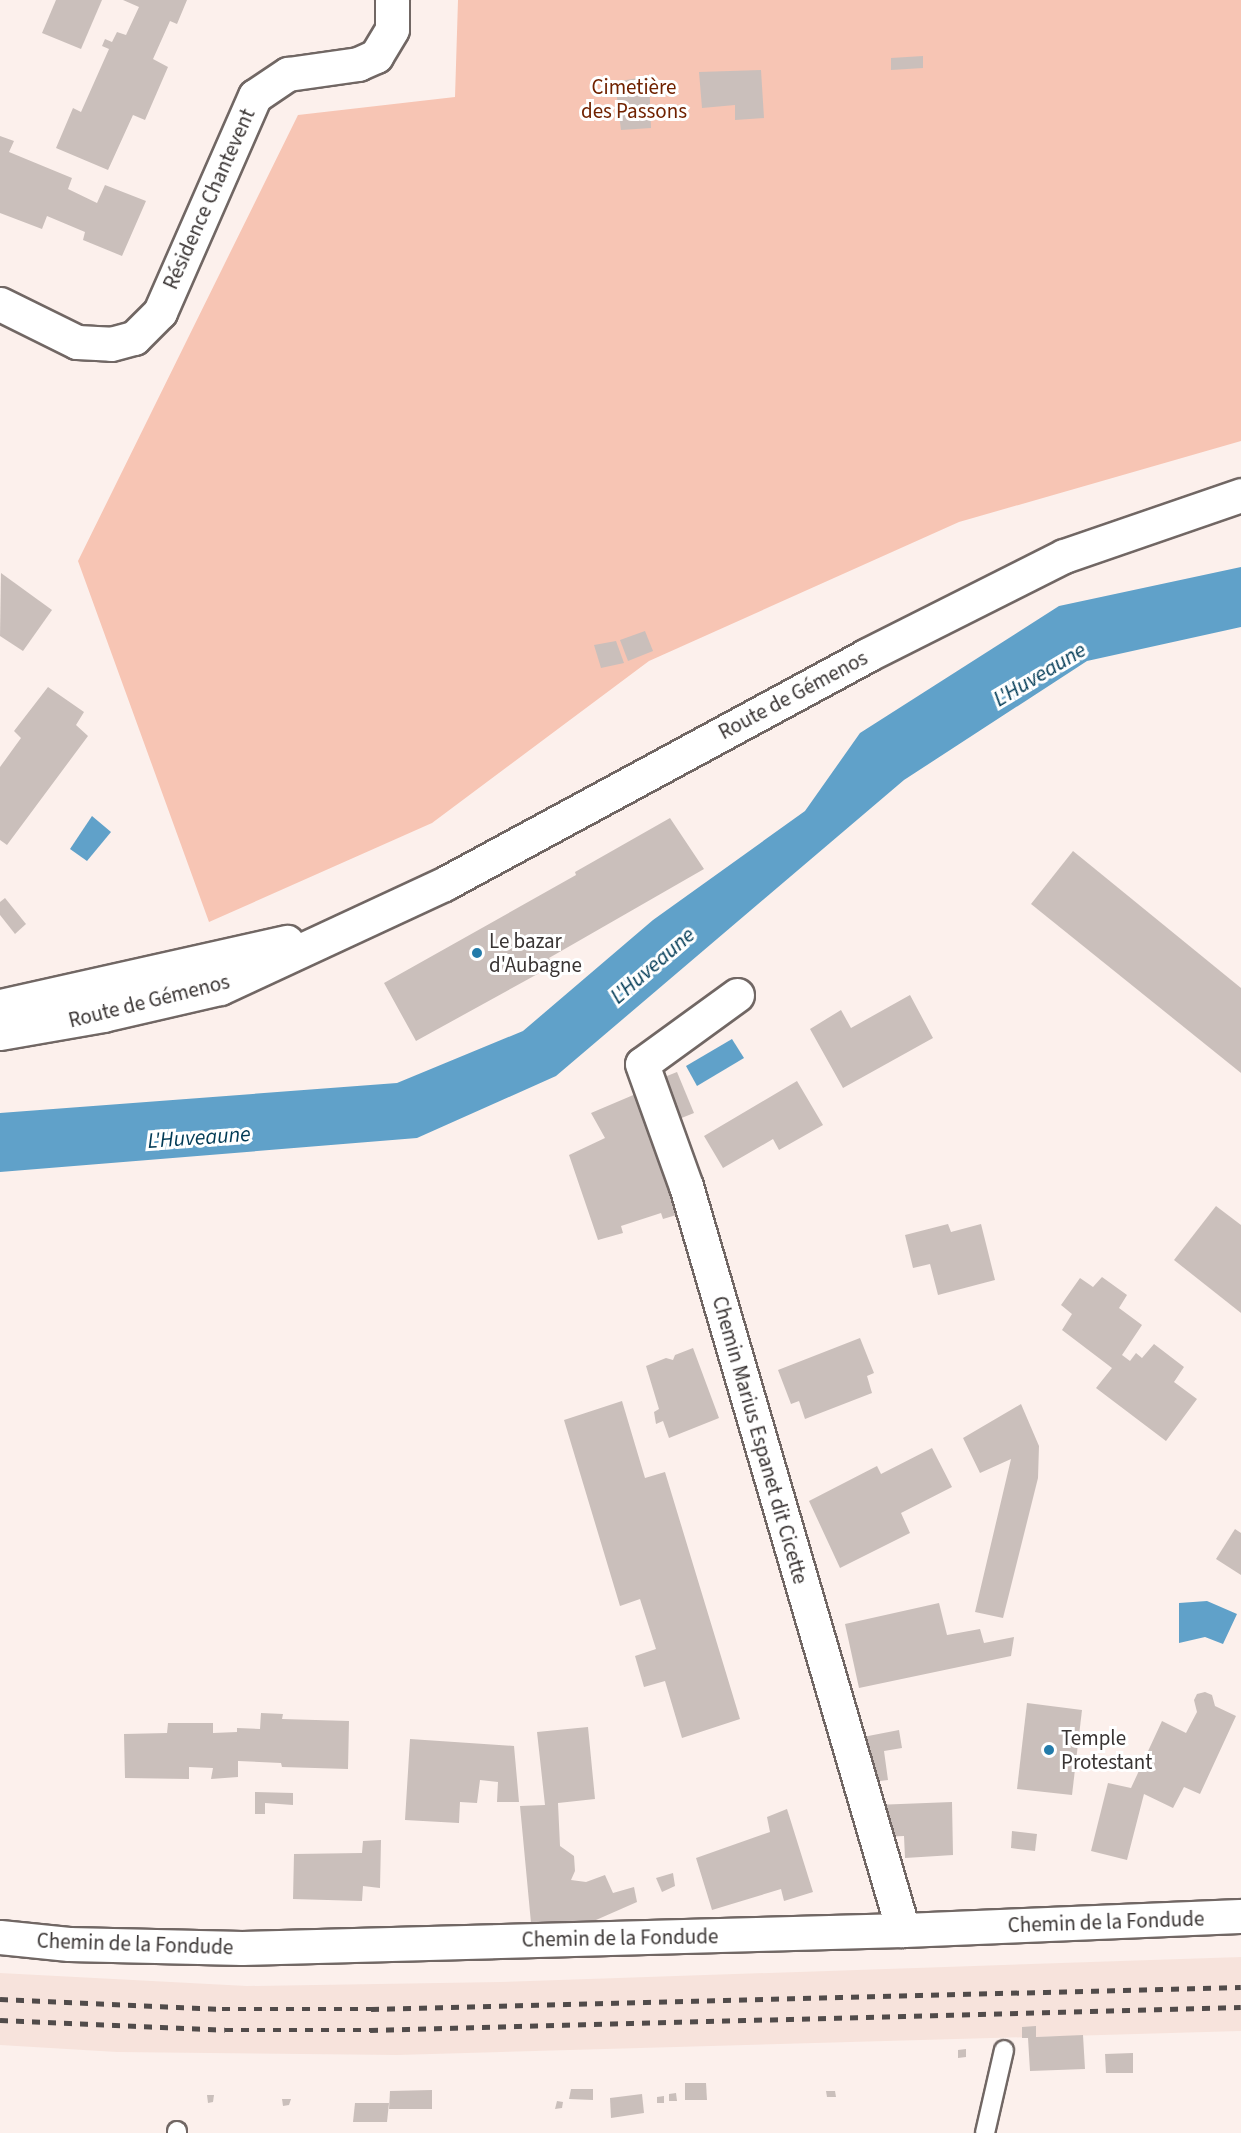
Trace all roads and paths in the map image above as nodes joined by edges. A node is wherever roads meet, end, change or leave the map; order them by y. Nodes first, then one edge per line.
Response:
1 (392, 0) edge
2 (0, 304) edge
3 (1241, 495) edge
4 (737, 995) dead end
5 (1, 1016) edge
6 (1241, 1916) edge
7 (903, 1930) junction
8 (0, 1937) edge
9 (1004, 2050) dead end
10 (986, 2133) edge

1 - 2 street, Résidence Chantevent
3 - 5 street, Route de Gémenos
4 - 7 street, Chemin Marius Espanet dit Cicette
6 - 7 street, Chemin de la Fondude
7 - 8 street, Chemin de la Fondude
9 - 10 lane

